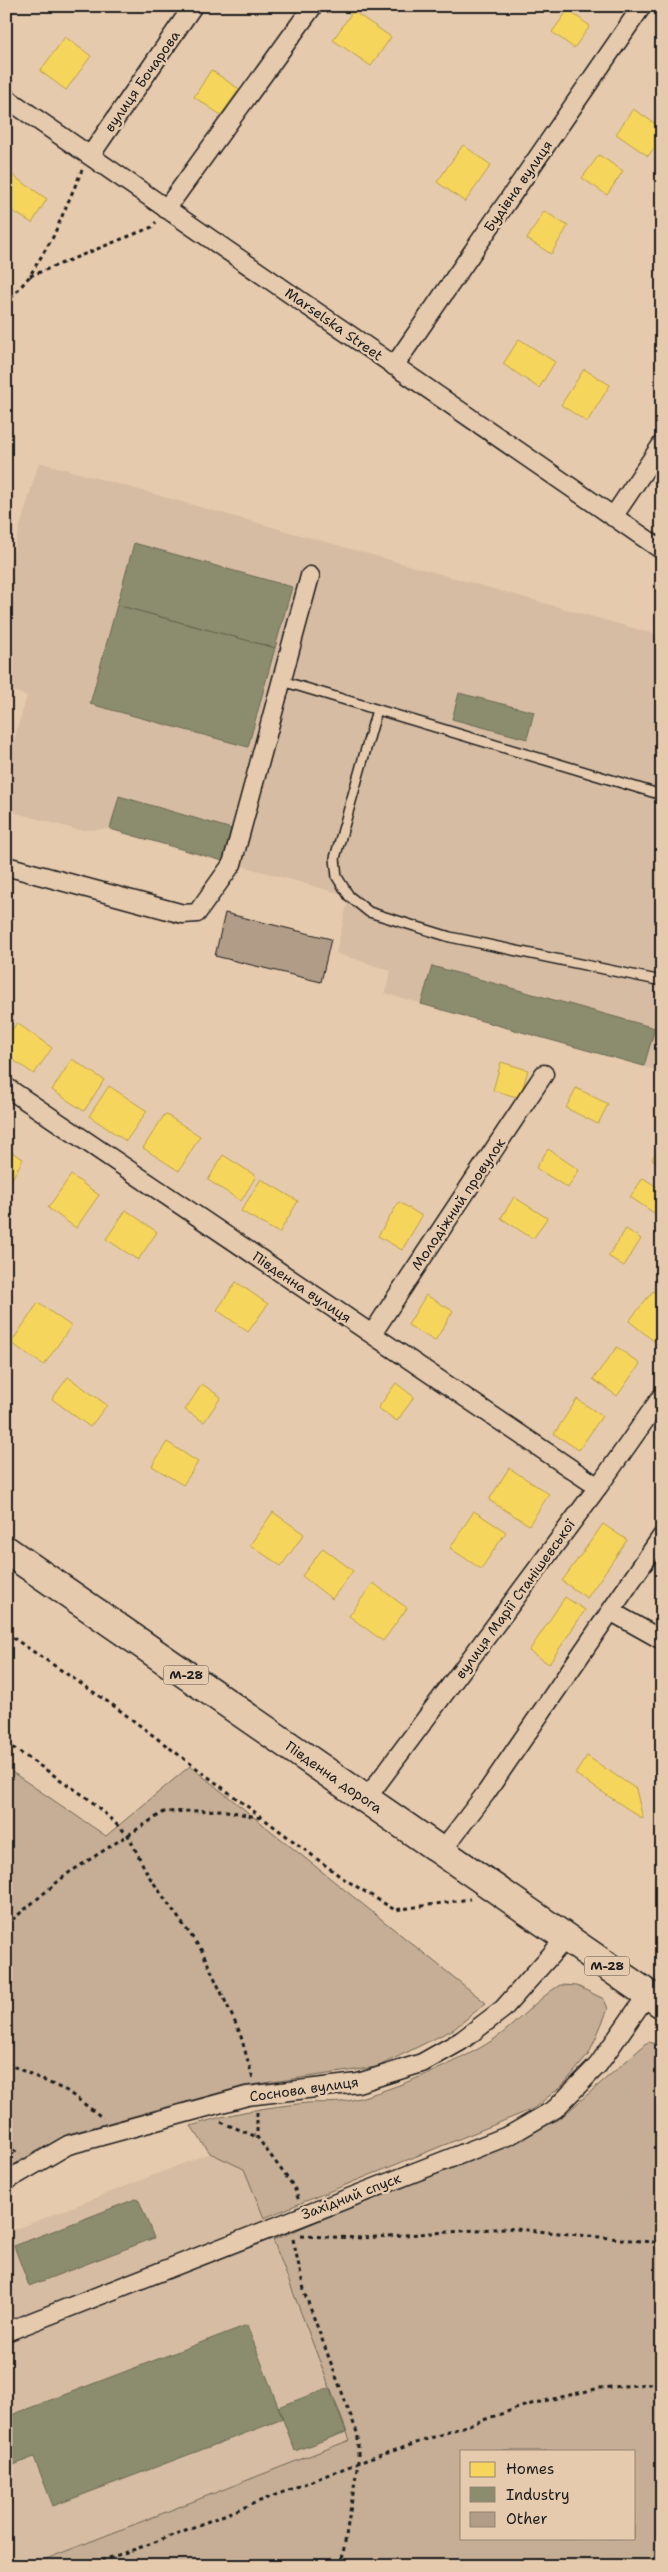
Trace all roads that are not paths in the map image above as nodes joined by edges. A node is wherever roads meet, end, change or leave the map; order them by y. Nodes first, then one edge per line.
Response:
1 (193, 6) edge
2 (313, 6) edge
3 (642, 6) edge
4 (6, 98) edge
5 (90, 156) junction
6 (166, 209) junction
7 (394, 366) junction
8 (662, 444) edge
9 (613, 517) junction
10 (662, 550) edge
11 (310, 576) dead end
12 (282, 681) junction
13 (377, 710) junction
14 (662, 795) edge
15 (6, 866) edge
16 (662, 981) edge
17 (544, 1074) dead end
18 (6, 1087) edge
19 (372, 1334) junction
20 (662, 1396) edge
21 (598, 1487) junction
22 (662, 1536) edge
23 (6, 1550) edge
24 (612, 1612) junction
25 (662, 1640) edge
26 (366, 1799) junction
27 (441, 1852) junction
28 (566, 1938) junction
29 (655, 1999) edge
30 (6, 2181) edge
31 (6, 2332) edge

1 - 5 street, вулиця Бочарова
2 - 6 street
3 - 7 street, Будівна вулиця
4 - 5 street, Marselska Street
5 - 6 street, Marselska Street
6 - 7 street, Marselska Street
7 - 9 street, Marselska Street
8 - 9 street
9 - 10 street, Marselska Street
11 - 12 street
12 - 13 lane
12 - 15 street
13 - 14 lane
13 - 16 lane
17 - 19 street, Молодіжний провулок
18 - 19 street, Південна вулиця
19 - 21 street, Південна вулиця
20 - 21 street, вулиця Марії Станішевської
21 - 26 street, вулиця Марії Станішевської
22 - 24 street
23 - 26 highway, Південна дорога / М-28
24 - 25 street
24 - 27 street
26 - 27 highway, Південна дорога / М-28
27 - 28 highway, Південна дорога / М-28
28 - 29 highway, Південна дорога / М-28
28 - 30 street, Соснова вулиця
29 - 31 street, Західний спуск

